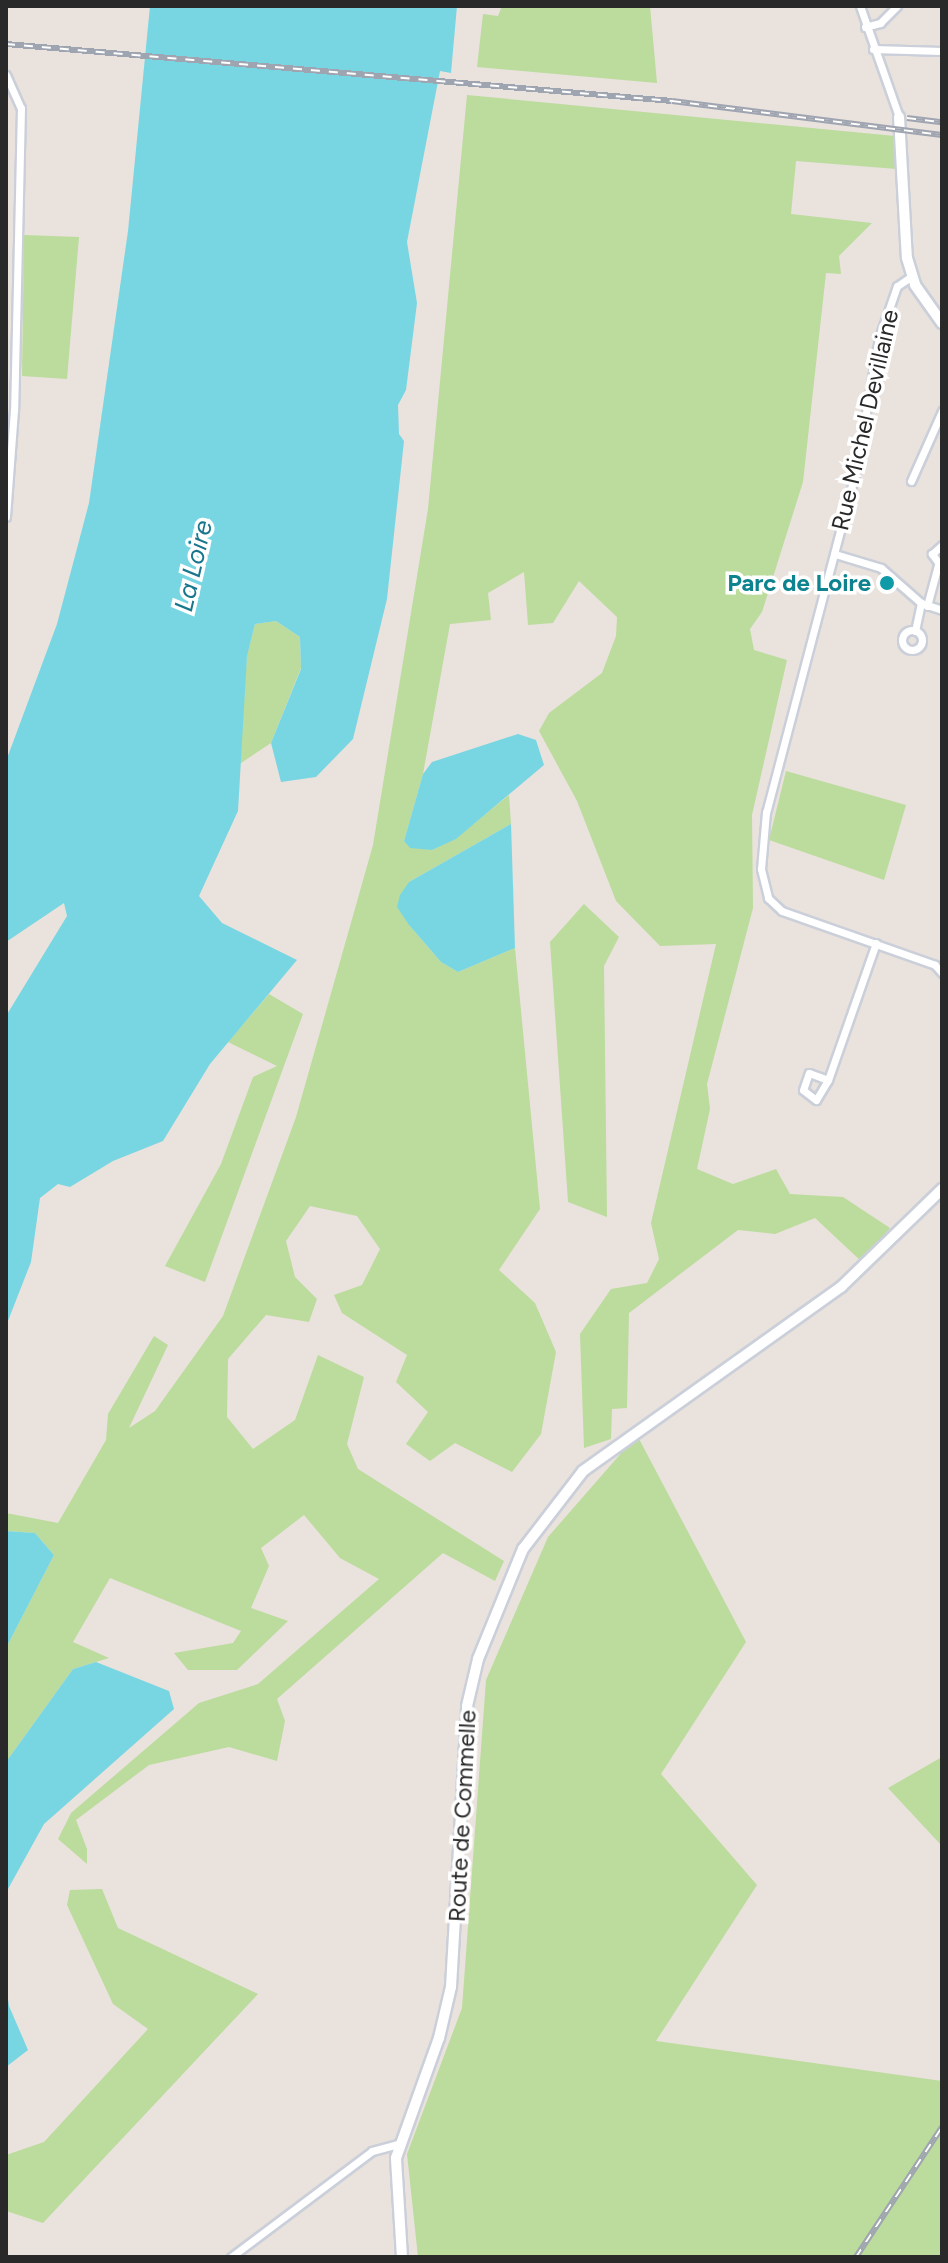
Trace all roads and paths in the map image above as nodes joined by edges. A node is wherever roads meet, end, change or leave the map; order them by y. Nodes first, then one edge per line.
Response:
1 (860, 6) edge
2 (897, 6) edge
3 (865, 27) junction
4 (873, 49) junction
5 (942, 51) edge
6 (6, 75) edge
7 (899, 117) joint
8 (912, 276) junction
9 (6, 297) edge
10 (16, 297) junction
11 (942, 323) edge
12 (10, 410) edge
13 (942, 411) edge
14 (911, 481) dead end
15 (8, 490) edge
16 (6, 517) edge
17 (942, 545) edge
18 (835, 554) junction
19 (940, 565) edge
20 (924, 605) junction
21 (942, 610) edge
22 (915, 631) dead end
23 (876, 943) junction
24 (942, 973) edge
25 (828, 1080) dead end
26 (942, 1189) edge
27 (399, 2144) junction
28 (231, 2257) edge
29 (402, 2257) edge

1 - 3 street
2 - 3 street
3 - 4 street
4 - 5 street
4 - 7 street
6 - 10 street
7 - 8 street
8 - 11 street
8 - 18 street, Rue Michel Devillaine
9 - 10 street
10 - 12 street
12 - 15 street
13 - 14 street
15 - 16 street
17 - 19 street
18 - 20 street
18 - 23 street, Rue Michel Devillaine
19 - 20 street
20 - 21 street
20 - 22 street
23 - 24 street, Rue Michel Devillaine
23 - 25 street
26 - 27 street, Route de Commelle
27 - 28 street
27 - 29 street, Route de Commelle

